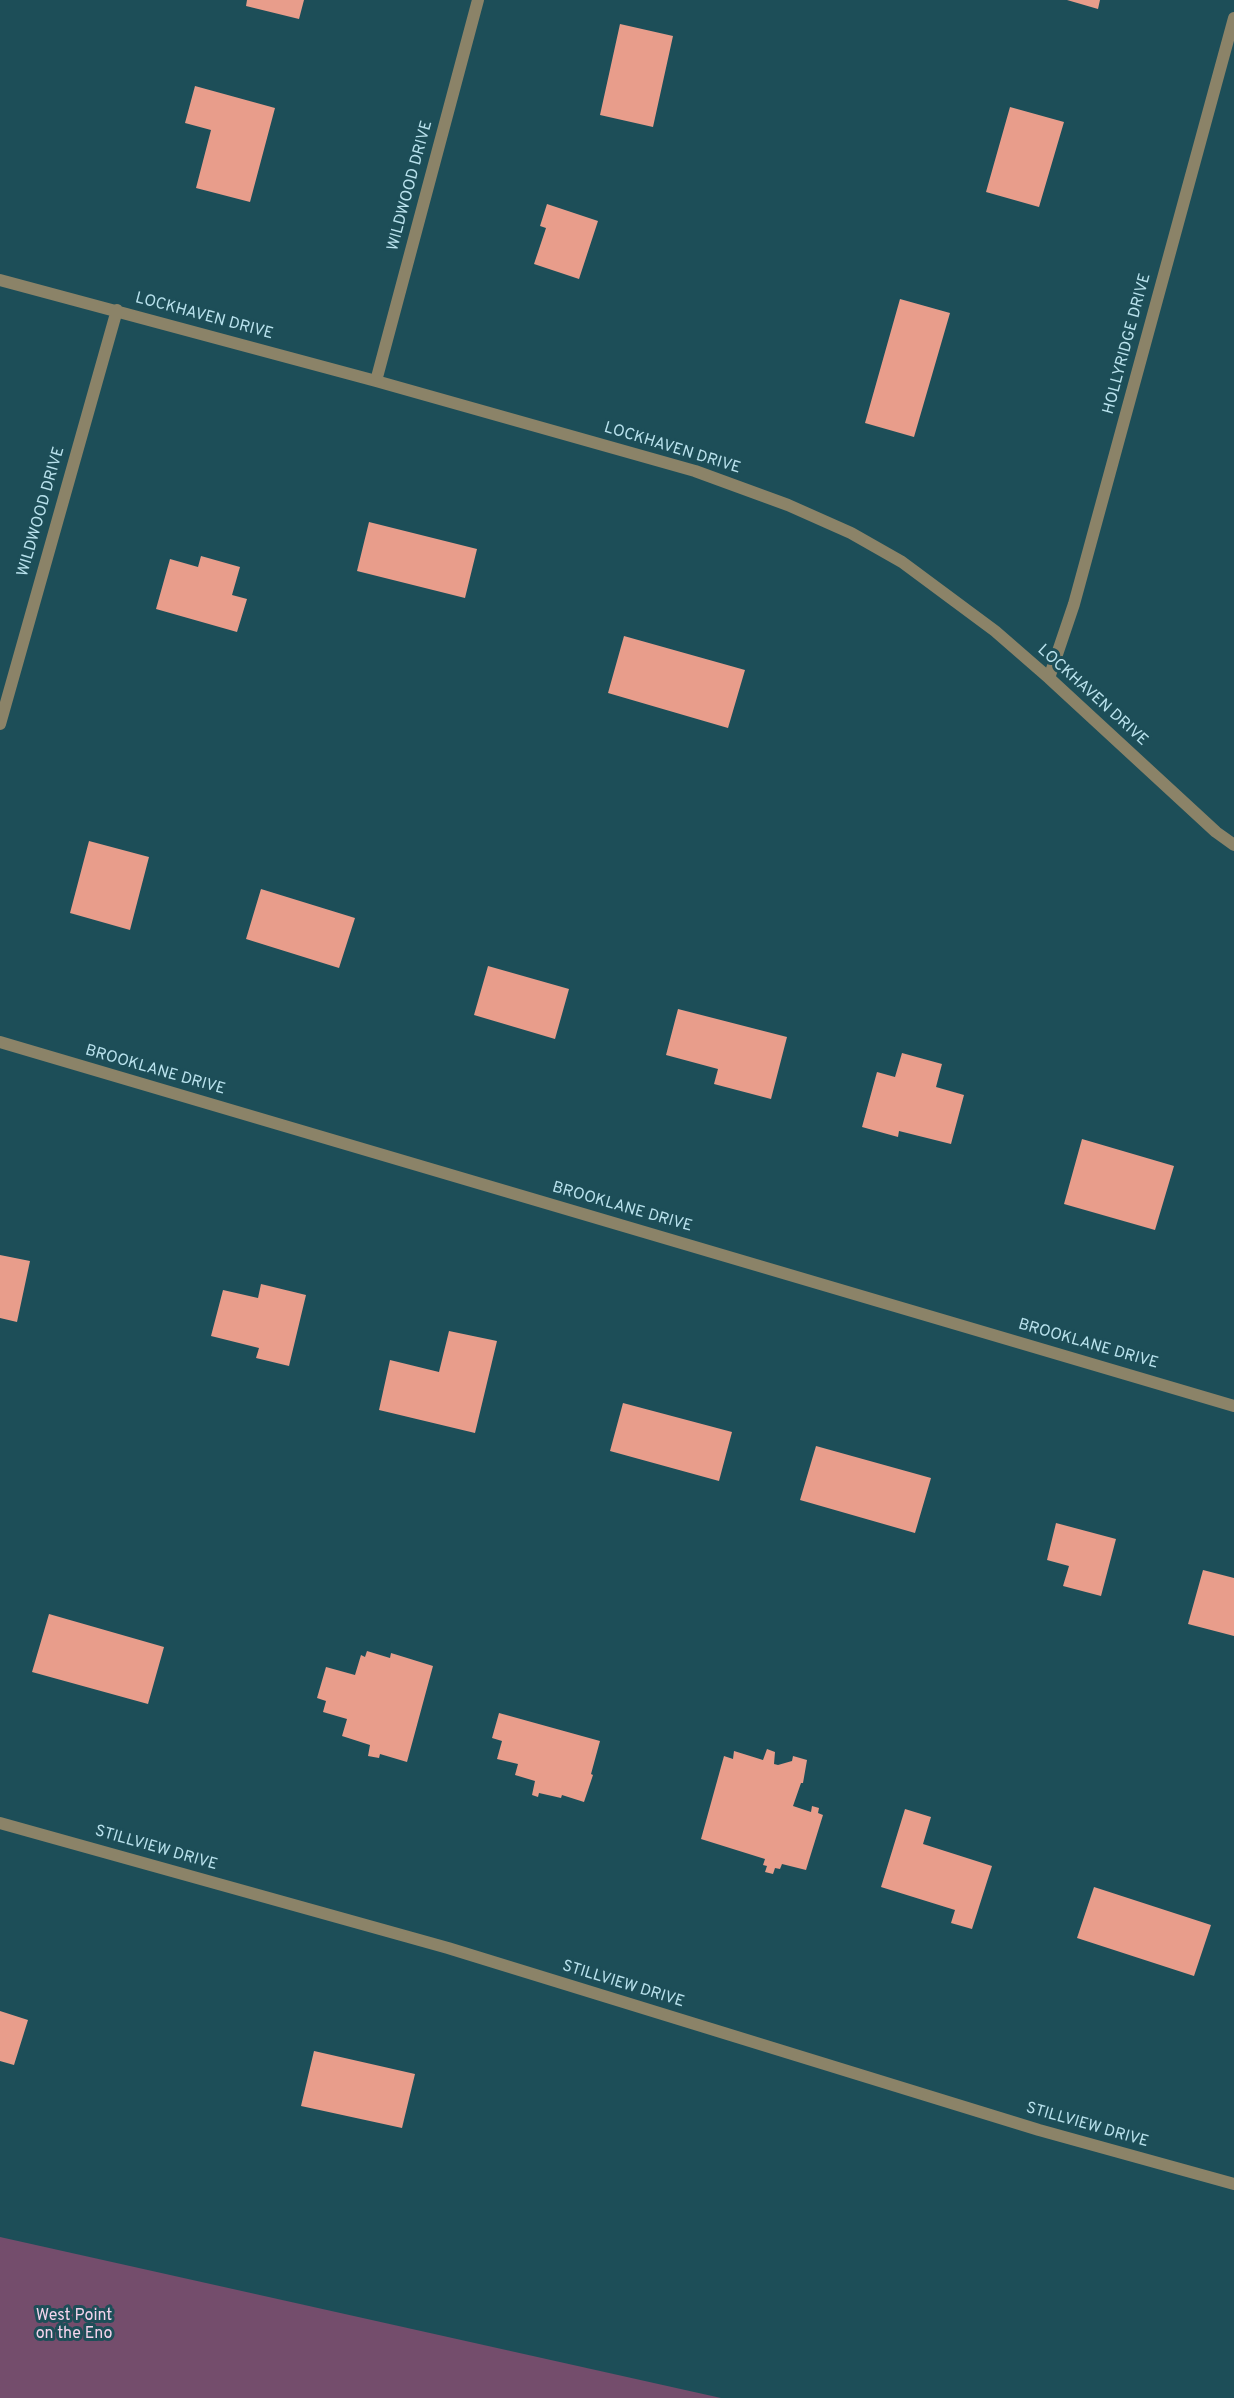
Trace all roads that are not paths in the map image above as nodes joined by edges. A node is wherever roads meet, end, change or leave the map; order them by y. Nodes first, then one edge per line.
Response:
1 (478, 0) edge
2 (1234, 18) edge
3 (0, 280) edge
4 (117, 310) junction
5 (376, 381) junction
6 (1049, 678) junction
7 (0, 724) edge
8 (1234, 845) edge
9 (0, 1042) edge
10 (1234, 1406) edge
11 (0, 1823) edge
12 (1234, 2184) edge

1 - 5 street, WILDWOOD DRIVE
2 - 6 street, HOLLYRIDGE DRIVE
3 - 4 street, LOCKHAVEN DRIVE
4 - 5 street, LOCKHAVEN DRIVE
4 - 7 street, WILDWOOD DRIVE
5 - 6 street, LOCKHAVEN DRIVE
6 - 8 street, LOCKHAVEN DRIVE
9 - 10 street, BROOKLANE DRIVE
11 - 12 street, STILLVIEW DRIVE

